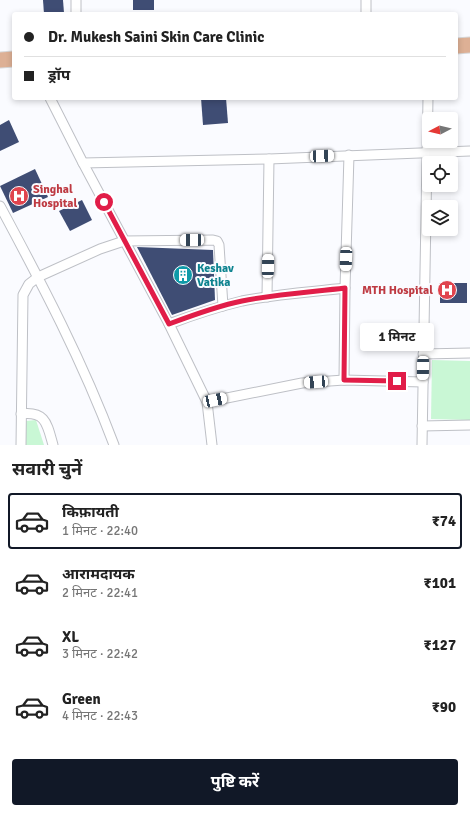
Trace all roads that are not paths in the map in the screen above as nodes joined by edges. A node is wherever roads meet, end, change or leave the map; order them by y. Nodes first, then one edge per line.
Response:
1 (76, 0) edge
2 (366, 0) edge
3 (76, 12) edge
4 (366, 12) edge
5 (470, 45) edge
6 (458, 46) edge
7 (458, 56) edge
8 (470, 56) edge
9 (12, 59) edge
10 (0, 60) edge
11 (0, 69) edge
12 (12, 69) edge
13 (51, 100) edge
14 (428, 100) edge
15 (470, 151) edge
16 (427, 152) junction
17 (349, 155) junction
18 (269, 159) junction
19 (83, 163) junction
20 (0, 206) edge
21 (124, 241) junction
22 (38, 277) junction
23 (345, 288) junction
24 (268, 297) junction
25 (223, 306) junction
26 (169, 324) junction
27 (470, 353) edge
28 (423, 354) junction
29 (344, 380) junction
30 (423, 382) junction
31 (207, 402) junction
32 (21, 414) junction
33 (470, 424) edge
34 (422, 426) junction
35 (21, 445) edge
36 (53, 445) edge
37 (114, 445) edge
38 (212, 445) edge
39 (422, 445) edge

1 - 3 street
2 - 4 street
5 - 6 main road
7 - 8 main road
9 - 10 main road
11 - 12 main road
13 - 19 street
14 - 16 street
15 - 16 street
16 - 17 street
16 - 28 street
17 - 18 street
17 - 23 street
18 - 19 street
18 - 24 street
19 - 21 street
20 - 22 street
21 - 22 street
21 - 25 street
21 - 26 street
22 - 32 street
22 - 37 street
23 - 24 street
23 - 29 street
24 - 25 street
25 - 26 street
26 - 31 street
27 - 28 street
28 - 30 street
29 - 30 street
29 - 31 street
30 - 34 street
31 - 38 street
32 - 35 street
32 - 36 street
33 - 34 street
34 - 39 street

